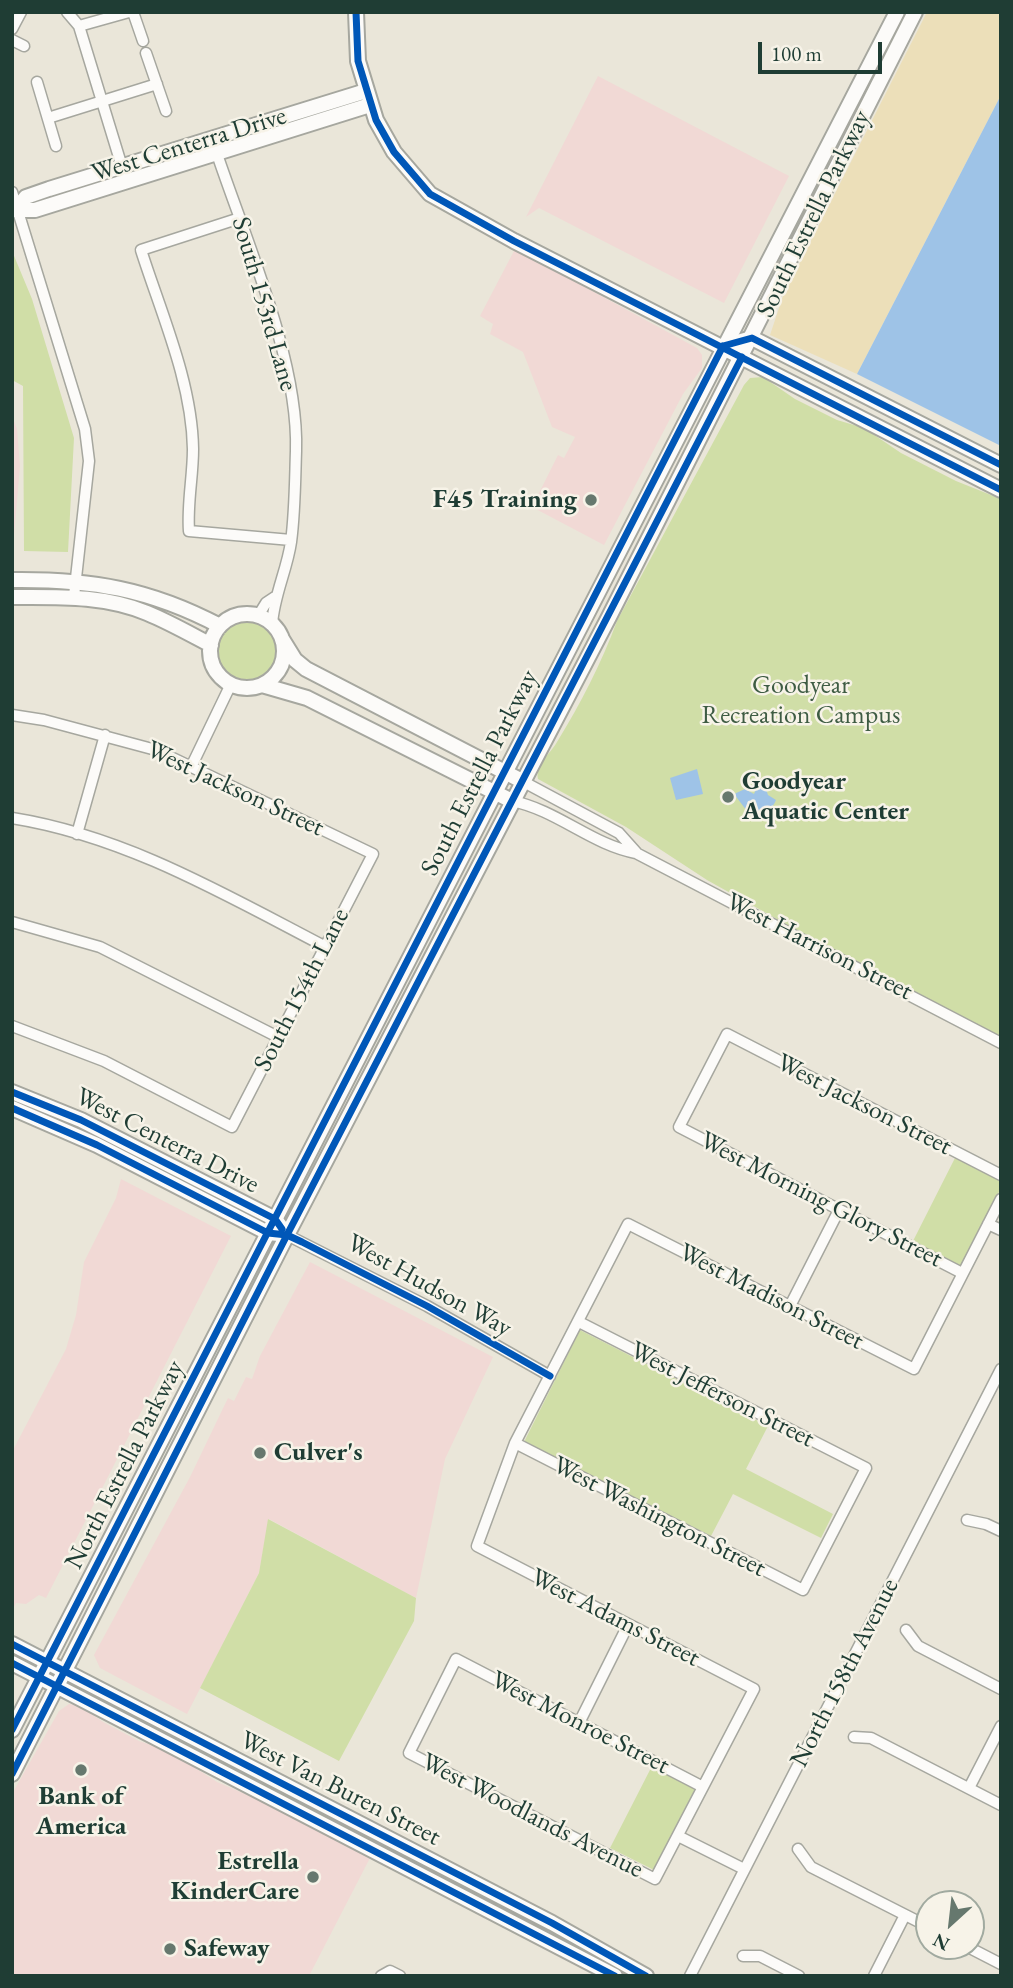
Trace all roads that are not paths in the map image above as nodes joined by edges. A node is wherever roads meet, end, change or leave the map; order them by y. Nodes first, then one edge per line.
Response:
1 (21, 12) edge
2 (67, 12) edge
3 (131, 12) edge
4 (356, 12) edge
5 (897, 12) edge
6 (915, 12) edge
7 (79, 26) junction
8 (12, 29) edge
9 (12, 40) edge
10 (143, 41) dead end
11 (24, 46) dead end
12 (146, 53) dead end
13 (37, 82) dead end
14 (157, 84) junction
15 (368, 98) junction
16 (102, 102) junction
17 (166, 111) dead end
18 (48, 118) junction
19 (214, 144) junction
20 (56, 146) dead end
21 (848, 146) junction
22 (123, 173) junction
23 (12, 192) edge
24 (800, 201) junction
25 (15, 209) edge
26 (240, 218) junction
27 (787, 269) junction
28 (752, 338) junction
29 (723, 346) junction
30 (742, 356) junction
31 (968, 448) junction
32 (1001, 465) edge
33 (977, 478) junction
34 (1001, 490) edge
35 (291, 540) junction
36 (616, 554) junction
37 (12, 580) edge
38 (77, 580) junction
39 (74, 596) junction
40 (12, 597) edge
41 (275, 597) junction
42 (258, 616) junction
43 (609, 617) junction
44 (272, 624) junction
45 (220, 626) junction
46 (282, 639) junction
47 (211, 645) junction
48 (231, 684) junction
49 (262, 685) junction
50 (383, 708) junction
51 (12, 715) edge
52 (372, 730) junction
53 (105, 735) junction
54 (192, 765) junction
55 (504, 772) junction
56 (522, 781) junction
57 (494, 793) junction
58 (512, 801) junction
59 (12, 818) edge
60 (78, 834) junction
61 (636, 853) junction
62 (373, 854) joint
63 (12, 922) edge
64 (324, 946) junction
65 (12, 1026) edge
66 (278, 1037) junction
67 (1001, 1043) edge
68 (12, 1092) edge
69 (28, 1097) junction
70 (18, 1110) edge
71 (679, 1127) joint
72 (1001, 1175) edge
73 (1001, 1199) edge
74 (839, 1210) junction
75 (275, 1219) junction
76 (988, 1224) junction
77 (1001, 1230) edge
78 (268, 1233) junction
79 (287, 1235) junction
80 (962, 1273) junction
81 (790, 1306) junction
82 (579, 1322) junction
83 (1001, 1369) edge
84 (550, 1376) junction
85 (515, 1443) junction
86 (156, 1450) junction
87 (173, 1459) junction
88 (967, 1520) dead end
89 (1001, 1531) edge
90 (803, 1590) joint
91 (628, 1625) junction
92 (906, 1630) dead end
93 (12, 1644) edge
94 (47, 1662) junction
95 (12, 1663) edge
96 (65, 1671) junction
97 (40, 1677) junction
98 (58, 1687) junction
99 (1001, 1689) edge
100 (579, 1723) junction
101 (1001, 1726) edge
102 (12, 1730) edge
103 (854, 1737) dead end
104 (409, 1753) joint
105 (12, 1774) edge
106 (277, 1780) junction
107 (703, 1787) junction
108 (969, 1788) junction
109 (269, 1797) junction
110 (1001, 1805) edge
111 (678, 1836) junction
112 (798, 1849) dead end
113 (744, 1870) junction
114 (905, 1915) junction
115 (915, 1920) edge
116 (743, 1956) dead end
117 (985, 1956) edge
118 (1001, 1964) edge
119 (382, 1974) edge
120 (400, 1976) edge
121 (615, 1976) edge
122 (646, 1976) edge
123 (690, 1976) edge
124 (799, 1976) edge
125 (874, 1976) edge

1 - 8 street
2 - 7 street
3 - 7 street
3 - 10 street
4 - 15 main road
5 - 24 main road, South Estrella Parkway
6 - 21 main road, South Estrella Parkway
7 - 16 street
9 - 11 street
12 - 14 street
13 - 18 street
14 - 16 street
14 - 17 street
15 - 19 main road, West Centerra Drive
15 - 29 main road
16 - 18 street
16 - 22 street
18 - 20 street
19 - 22 main road, West Centerra Drive
19 - 26 street, South 153rd Lane
21 - 24 main road
21 - 27 main road, South Estrella Parkway
22 - 25 main road, West Centerra Drive
23 - 25 street
24 - 27 main road
24 - 29 main road, South Estrella Parkway
25 - 38 street
26 - 35 street, South 153rd Lane
26 - 35 street
27 - 28 main road, South Estrella Parkway
28 - 29 main road
28 - 30 main road, South Estrella Parkway
28 - 31 main road
29 - 30 main road
29 - 36 main road, South Estrella Parkway
30 - 33 main road
30 - 43 main road, South Estrella Parkway
31 - 32 main road
31 - 33 main road
33 - 34 main road
35 - 41 street, South 153rd Lane
36 - 43 main road
36 - 55 main road, South Estrella Parkway
37 - 38 main road
38 - 39 street
38 - 45 main road
39 - 40 main road
39 - 47 main road
41 - 42 street, South 153rd Lane
41 - 44 street, South 153rd Lane
42 - 44 main road
42 - 45 main road
43 - 56 main road, South Estrella Parkway
44 - 46 main road
45 - 47 main road
46 - 49 main road
46 - 50 main road, West Harrison Street
47 - 48 main road
48 - 49 main road
48 - 54 street
49 - 52 main road, West Harrison Street
50 - 52 main road
50 - 55 main road, West Harrison Street
51 - 53 street, West Jackson Street
52 - 57 main road, West Harrison Street
53 - 54 street, West Jackson Street
53 - 60 street
54 - 62 street, West Jackson Street
55 - 56 main road, West Harrison Street
55 - 57 main road, South Estrella Parkway
56 - 58 main road, South Estrella Parkway
56 - 61 street, West Harrison Street
57 - 58 main road, West Harrison Street
57 - 75 main road, South Estrella Parkway
58 - 61 street, West Harrison Street
58 - 79 main road, South Estrella Parkway
59 - 60 street
60 - 64 street
61 - 67 street, West Harrison Street
62 - 64 street, South 154th Lane
63 - 66 street
64 - 66 street, South 154th Lane
65 - 66 street, South 154th Lane
68 - 69 main road, West Centerra Drive
69 - 70 main road
69 - 75 main road, West Centerra Drive
70 - 78 main road, West Centerra Drive
71 - 72 street, West Jackson Street
71 - 74 street, West Morning Glory Street
73 - 76 street
74 - 80 street, West Morning Glory Street
74 - 81 street
75 - 78 main road, North Estrella Parkway
75 - 79 main road, West Centerra Drive
76 - 77 street
76 - 80 street
78 - 79 main road, West Centerra Drive
78 - 86 main road, North Estrella Parkway
79 - 84 street, West Hudson Way
79 - 87 main road, North Estrella Parkway
80 - 81 street, West Madison Street
81 - 82 street, West Madison Street
82 - 84 street
82 - 90 street, West Jefferson Street
83 - 113 street, North 158th Avenue
84 - 85 street
85 - 90 street, West Washington Street
85 - 91 street, West Adams Street
86 - 87 main road
86 - 94 main road, North Estrella Parkway
87 - 96 main road, North Estrella Parkway
88 - 89 street
91 - 100 street
91 - 107 street, West Adams Street
92 - 99 street
93 - 94 main road, West Van Buren Street
94 - 96 main road, West Van Buren Street
94 - 97 main road, North Estrella Parkway
95 - 97 main road, West Van Buren Street
96 - 98 main road, North Estrella Parkway
96 - 106 main road, West Van Buren Street
97 - 98 main road, West Van Buren Street
97 - 102 main road, North Estrella Parkway
98 - 105 main road, North Estrella Parkway
98 - 109 main road, West Van Buren Street
100 - 104 street, West Monroe Street
100 - 107 street, West Monroe Street
101 - 108 street
103 - 108 street
104 - 111 street, West Woodlands Avenue
106 - 109 main road
106 - 122 main road, West Van Buren Street
107 - 111 street
108 - 110 street
109 - 121 main road, West Van Buren Street
111 - 113 street, West Woodlands Avenue
112 - 114 street
113 - 123 street, North 158th Avenue
114 - 115 street
114 - 125 street
116 - 124 street
117 - 118 street
119 - 120 street

